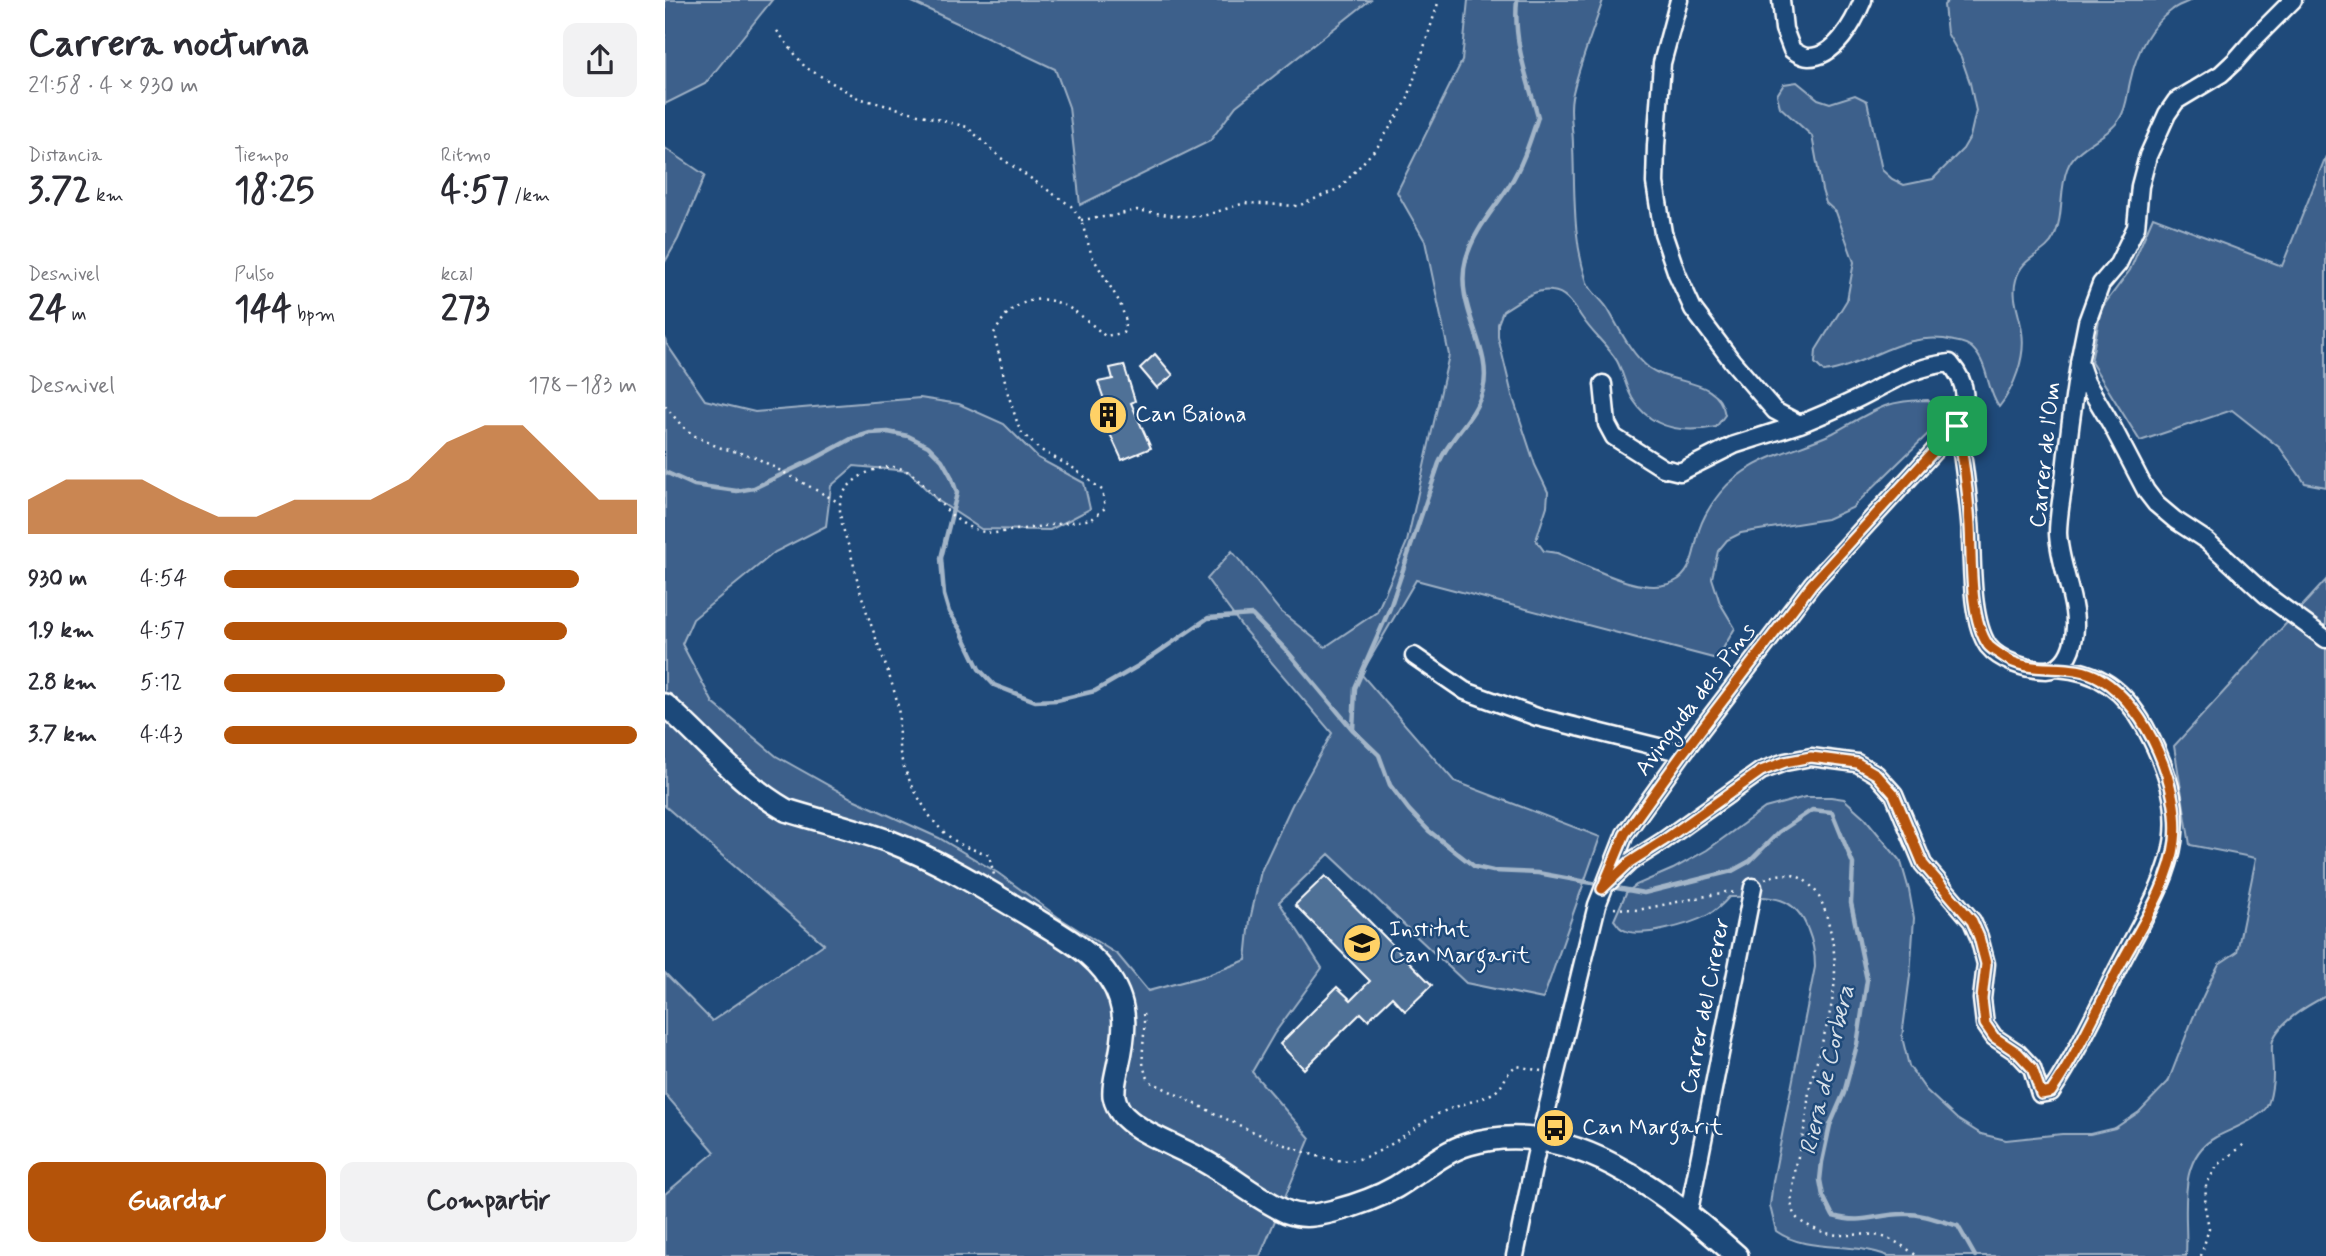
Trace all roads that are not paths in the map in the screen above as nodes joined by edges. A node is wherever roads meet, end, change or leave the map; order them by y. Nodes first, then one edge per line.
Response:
1 (1679, 0) edge
2 (1781, 0) edge
3 (1863, 0) edge
4 (2293, 0) edge
5 (2079, 362) junction
6 (1604, 384) dead end
7 (1800, 424) junction
8 (1957, 426) junction
9 (2326, 639) edge
10 (1414, 656) dead end
11 (2057, 668) junction
12 (665, 705) edge
13 (1683, 753) junction
14 (1753, 887) road end
15 (1602, 889) junction
16 (1540, 1139) junction
17 (1688, 1216) junction
18 (1515, 1256) edge
19 (1737, 1256) edge

1 - 7 street
2 - 3 street
4 - 5 street, Carrer de l'Om
5 - 9 street
5 - 11 street, Carrer de l'Om
6 - 7 street
7 - 8 street
8 - 11 street
8 - 13 street, Avinguda dels Pins
10 - 13 street
11 - 15 street
12 - 16 street
13 - 15 street, Avinguda dels Pins
14 - 17 street, Carrer del Cirerer
15 - 16 street, Avinguda dels Pins
16 - 17 street
16 - 18 street, Avinguda dels Pins
17 - 19 street

